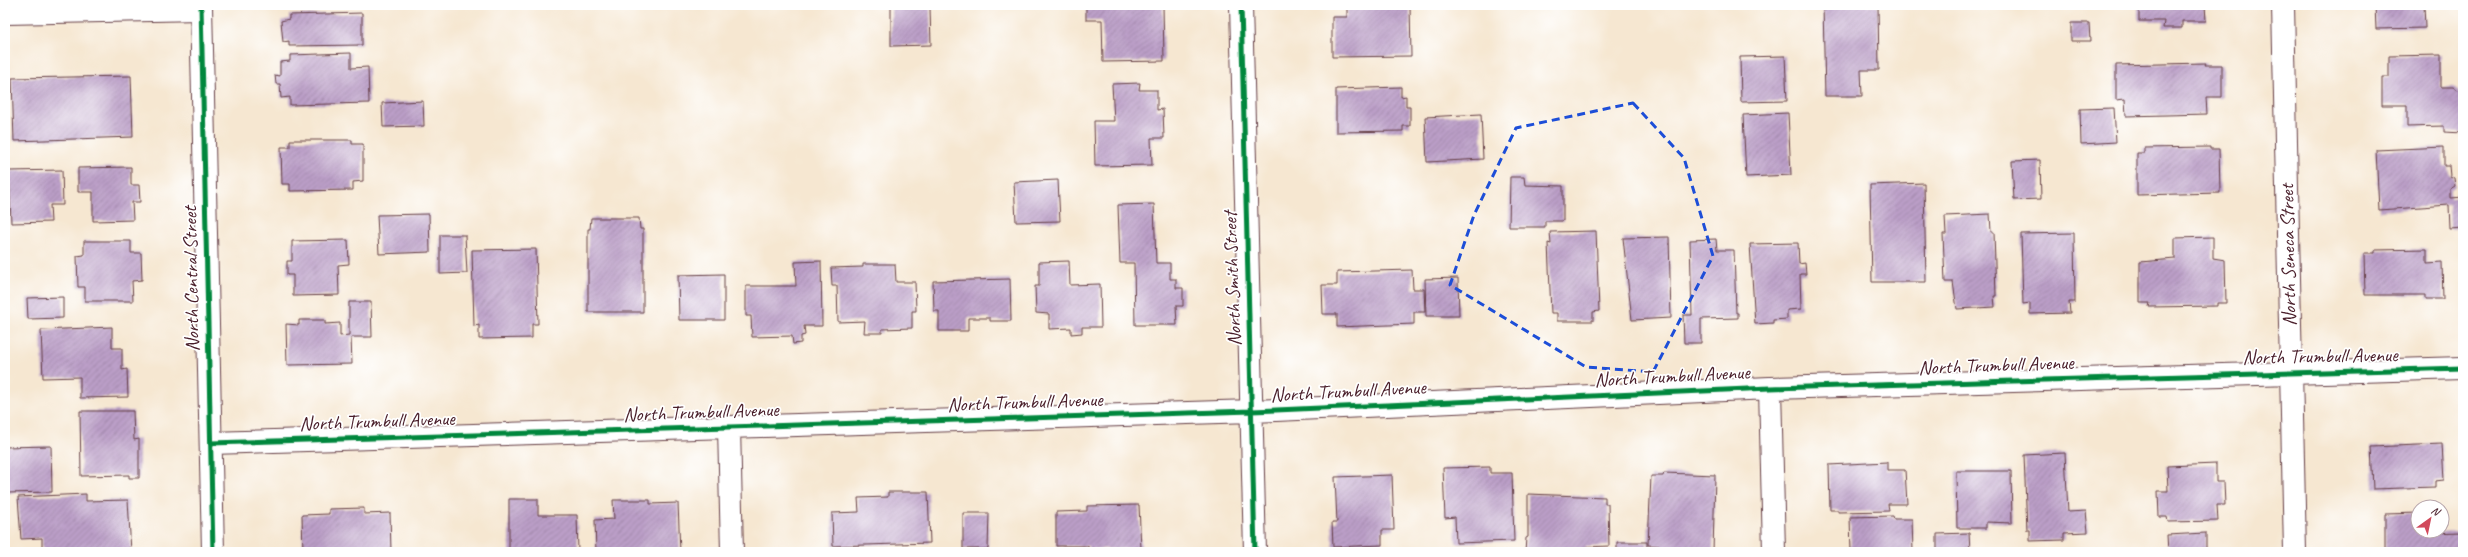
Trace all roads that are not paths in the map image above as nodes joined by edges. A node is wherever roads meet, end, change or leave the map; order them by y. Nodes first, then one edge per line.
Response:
1 (1241, 5) edge
2 (2283, 5) edge
3 (201, 7) edge
4 (5, 13) edge
5 (2463, 368) edge
6 (2291, 372) junction
7 (1770, 388) junction
8 (1252, 411) junction
9 (729, 427) junction
10 (211, 442) junction
11 (213, 552) edge
12 (732, 552) edge
13 (1255, 552) edge
14 (1774, 552) edge
15 (2295, 552) edge

1 - 8 street, North Smith Street
2 - 6 street, North Seneca Street
3 - 4 street
3 - 10 street, North Central Street
5 - 6 street, North Trumbull Avenue
6 - 7 street, North Trumbull Avenue
6 - 15 street, North Seneca Street
7 - 8 street, North Trumbull Avenue
7 - 14 street
8 - 9 street, North Trumbull Avenue
8 - 13 street, North Smith Street
9 - 10 street, North Trumbull Avenue
9 - 12 street
10 - 11 street, North Central Street

